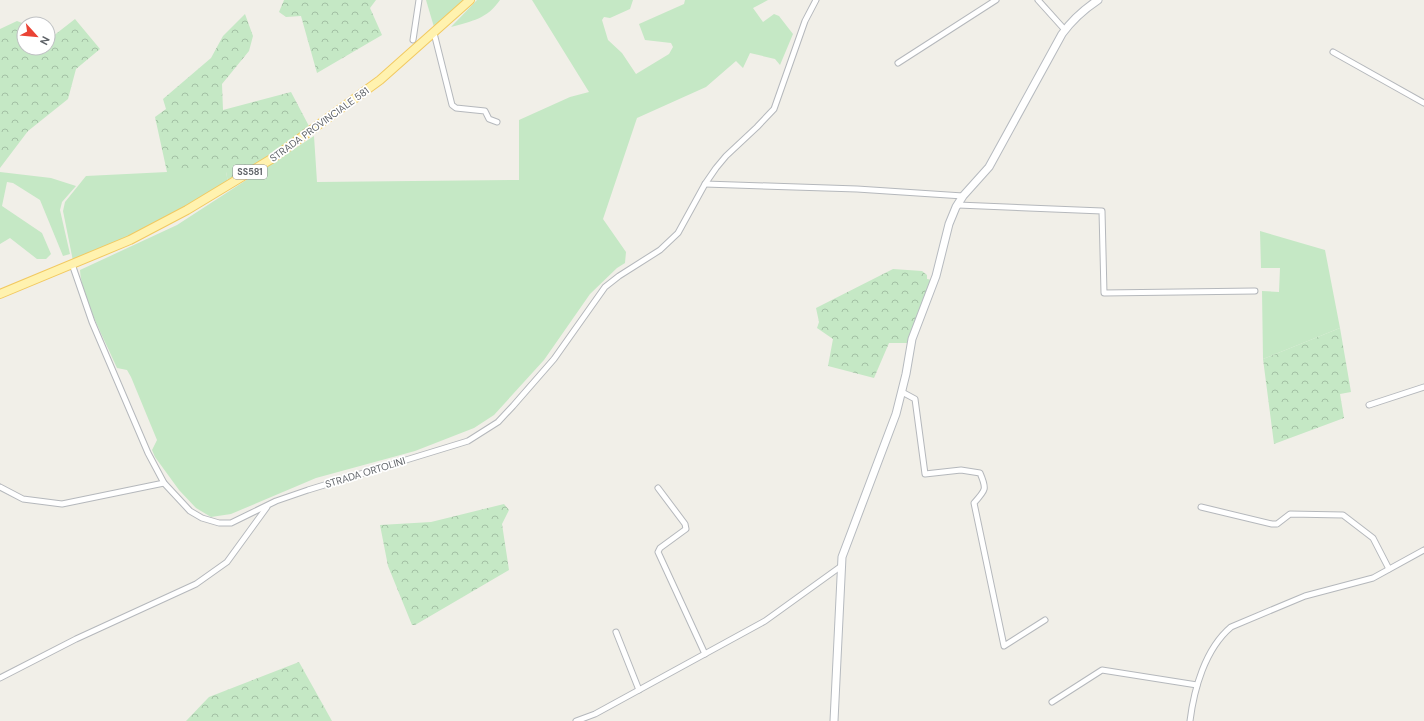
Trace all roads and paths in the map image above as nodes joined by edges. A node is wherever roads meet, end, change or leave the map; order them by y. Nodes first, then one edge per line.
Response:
1 (419, 0) edge
2 (470, 0) edge
3 (816, 0) edge
4 (996, 0) edge
5 (1038, 0) edge
6 (1098, 0) edge
7 (1065, 30) junction
8 (434, 33) junction
9 (413, 40) dead end
10 (1333, 52) dead end
11 (898, 63) dead end
12 (1424, 103) edge
13 (497, 122) dead end
14 (705, 184) junction
15 (963, 196) junction
16 (958, 204) junction
17 (72, 264) junction
18 (1256, 291) dead end
19 (0, 294) edge
20 (1424, 387) edge
21 (902, 392) junction
22 (1369, 405) dead end
23 (164, 484) junction
24 (0, 487) edge
25 (658, 488) dead end
26 (267, 506) junction
27 (1201, 507) dead end
28 (1424, 550) edge
29 (840, 567) junction
30 (1389, 569) junction
31 (1045, 620) dead end
32 (616, 632) dead end
33 (705, 654) junction
34 (0, 678) edge
35 (1197, 685) junction
36 (639, 690) junction
37 (1052, 702) dead end
38 (576, 721) edge
39 (834, 721) edge
40 (1190, 721) edge

1 - 9 street
2 - 8 main road, STRADA PROVINCIALE 581 / SS581
3 - 14 street, STRADA ORTOLINI
4 - 11 street
5 - 7 street
6 - 7 main road
7 - 15 main road
8 - 13 street
8 - 17 main road, STRADA PROVINCIALE 581 / SS581
10 - 12 street
14 - 15 street
14 - 26 street, STRADA ORTOLINI
15 - 16 main road
16 - 18 street
16 - 21 main road
17 - 19 main road, STRADA PROVINCIALE 581 / SS581
17 - 23 street, STRADA ORTOLINI
20 - 22 street
21 - 29 main road
21 - 31 street
23 - 24 street
23 - 26 street, STRADA ORTOLINI
25 - 33 street
26 - 34 street
27 - 30 street
28 - 30 street
29 - 33 street
29 - 39 main road
30 - 35 street
32 - 36 street
33 - 36 street
35 - 37 street
35 - 40 street
36 - 38 street

